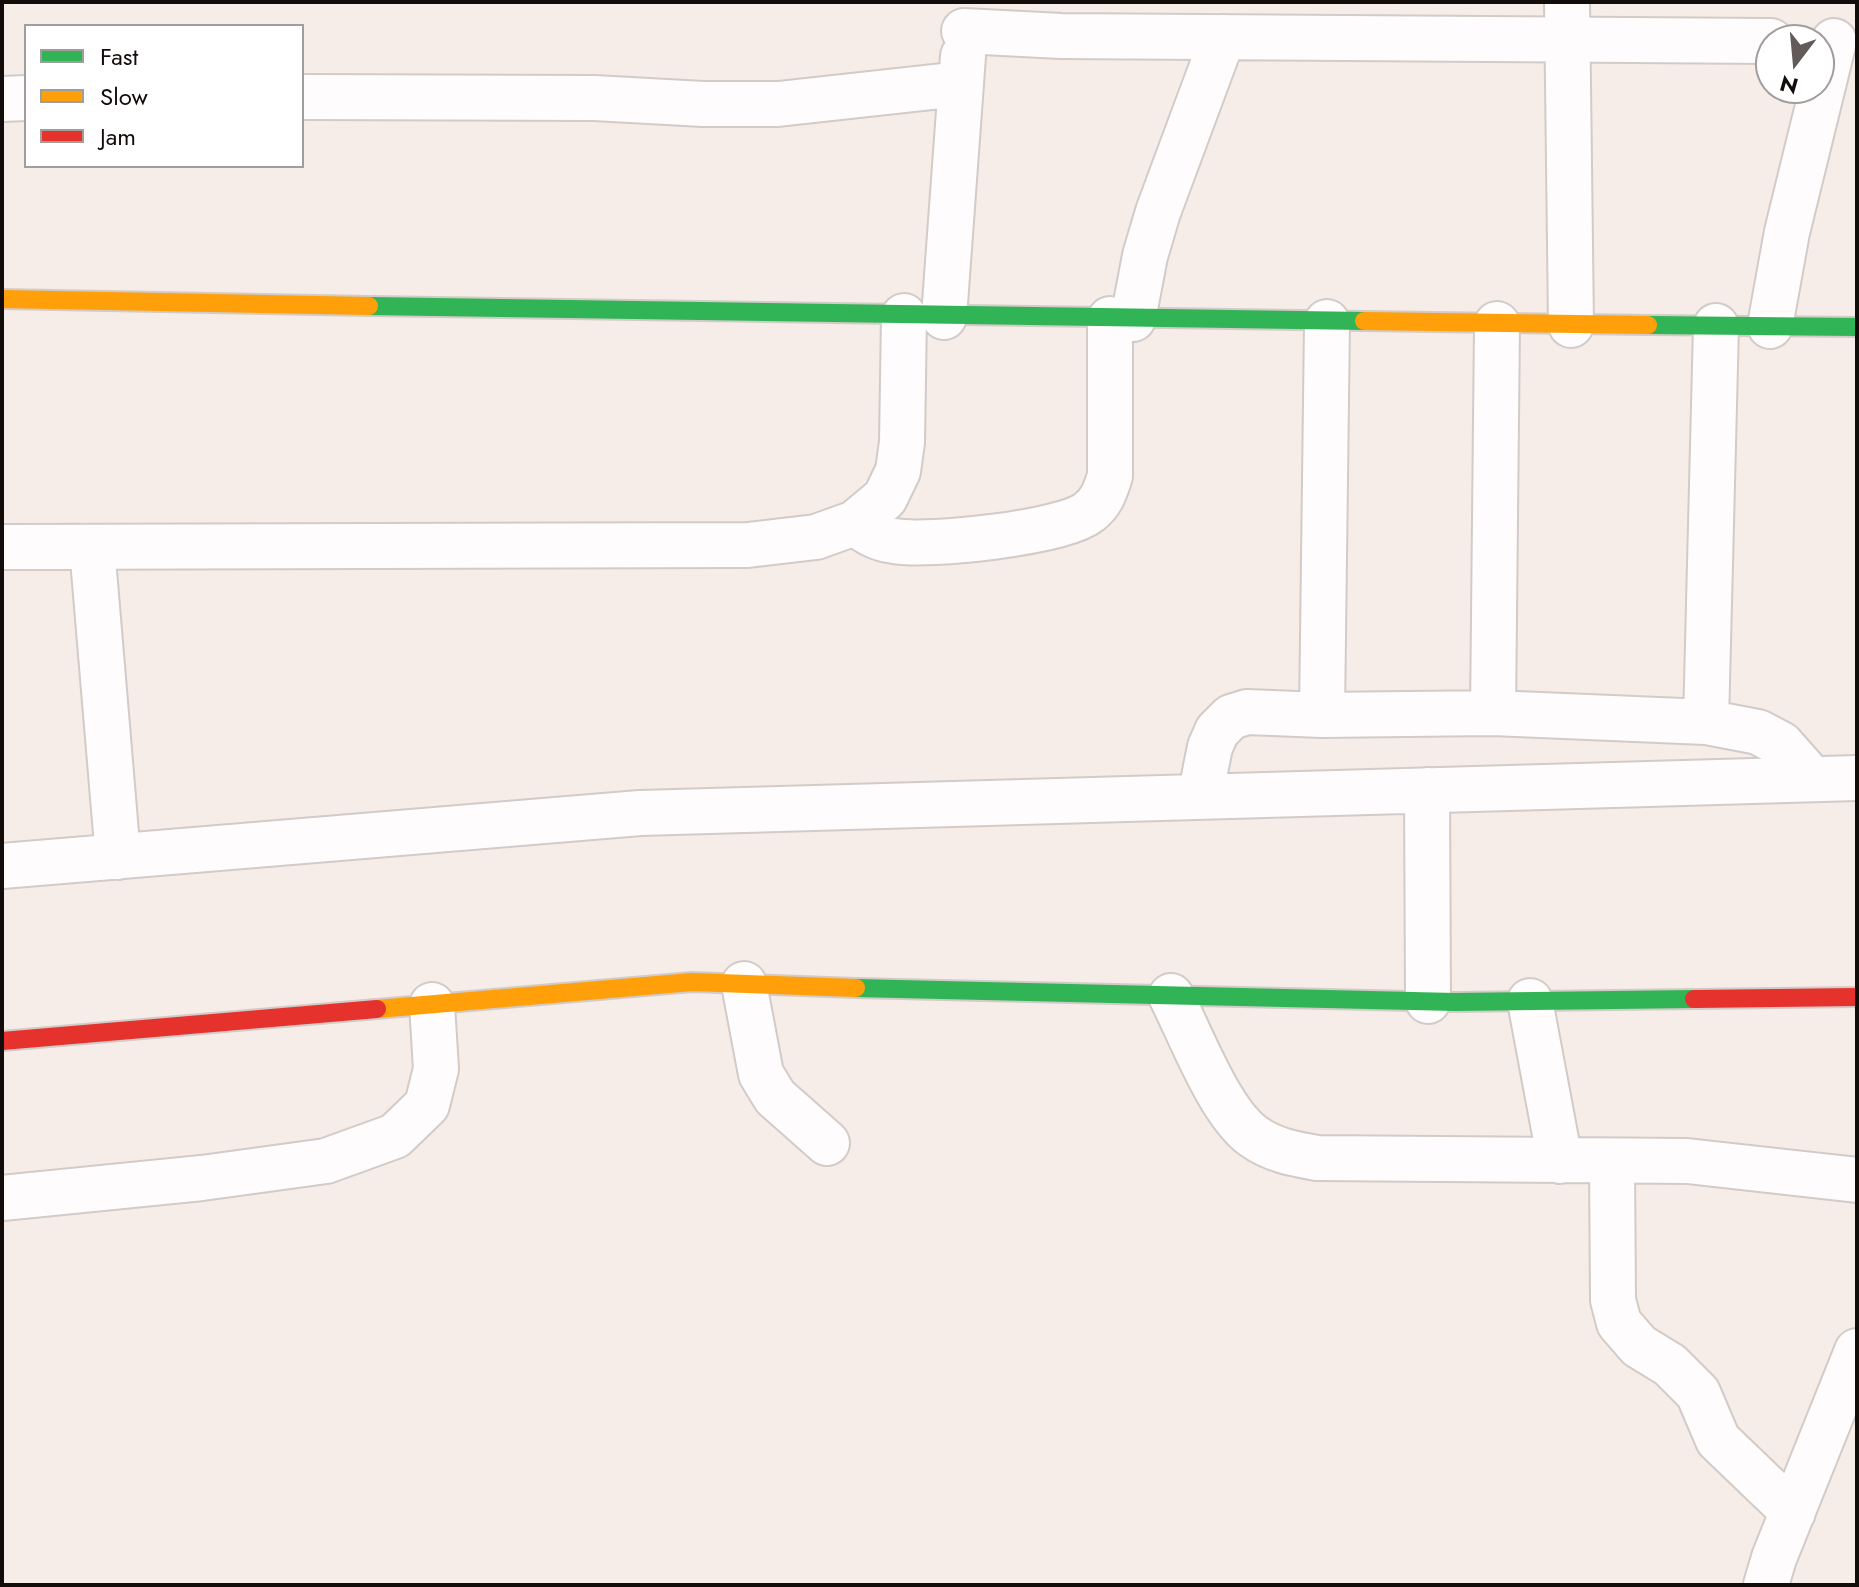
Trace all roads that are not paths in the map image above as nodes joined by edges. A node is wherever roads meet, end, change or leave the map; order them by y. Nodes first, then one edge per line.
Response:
1 (965, 17) edge
2 (1346, 20) edge
3 (1567, 21) edge
4 (1223, 37) junction
5 (1755, 39) edge
6 (1837, 41) edge
7 (960, 84) junction
8 (304, 97) edge
9 (24, 98) edge
10 (2, 99) edge
11 (2, 299) edge
12 (924, 317) junction
13 (1122, 319) junction
14 (1327, 322) junction
15 (1497, 324) junction
16 (1571, 325) junction
17 (1716, 326) junction
18 (1770, 326) junction
19 (1857, 327) edge
20 (855, 523) junction
21 (2, 547) edge
22 (92, 547) junction
23 (1493, 713) junction
24 (1322, 715) junction
25 (1706, 722) junction
26 (1857, 778) edge
27 (1812, 779) junction
28 (1427, 790) junction
29 (1200, 797) junction
30 (118, 857) junction
31 (2, 866) edge
32 (744, 984) junction
33 (1171, 996) junction
34 (1857, 997) edge
35 (1428, 1001) junction
36 (1530, 1001) junction
37 (432, 1005) junction
38 (2, 1041) edge
39 (827, 1143) dead end
40 (1560, 1161) junction
41 (1612, 1162) junction
42 (1857, 1180) edge
43 (2, 1198) edge
44 (1857, 1351) edge
45 (1793, 1512) junction
46 (1766, 1585) edge

1 - 4 street
1 - 7 street
2 - 3 street
2 - 4 street
3 - 5 street
3 - 16 street
4 - 13 street
6 - 18 street
7 - 8 street
7 - 12 street
9 - 10 street
11 - 12 street
12 - 13 street
12 - 20 street
13 - 14 street
13 - 20 street
14 - 15 street
14 - 24 street
15 - 16 street
15 - 23 street
16 - 17 street
17 - 18 street
17 - 25 street
18 - 19 street
20 - 22 street
21 - 22 street
22 - 30 street
23 - 24 street
23 - 25 street
24 - 29 street
25 - 27 street
26 - 27 street
27 - 28 street
28 - 29 street
28 - 35 street
29 - 30 street
30 - 31 street
32 - 33 street
32 - 37 street
32 - 39 street
33 - 35 street
33 - 40 street
34 - 36 street
35 - 36 street
36 - 40 street
37 - 38 street
37 - 43 street
40 - 41 street
41 - 42 street
41 - 45 street
44 - 45 street
45 - 46 street

